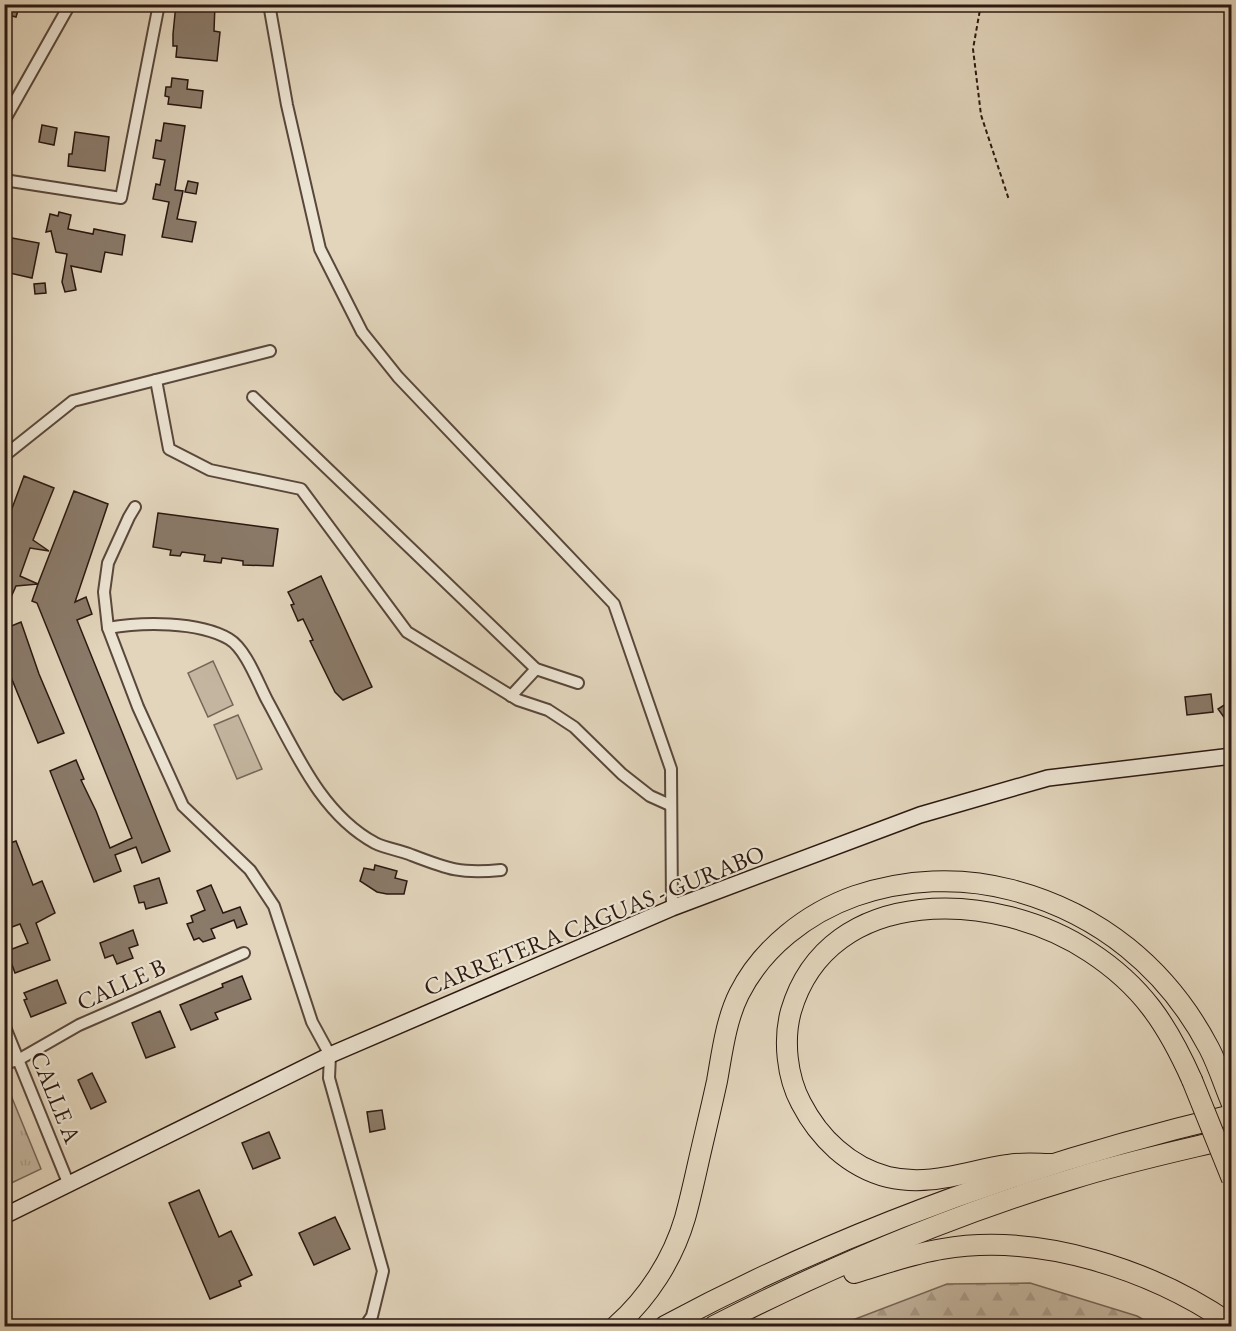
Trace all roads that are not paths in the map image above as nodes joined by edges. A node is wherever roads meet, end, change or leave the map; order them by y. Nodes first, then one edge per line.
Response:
1 (70, 4) edge
2 (159, 4) edge
3 (269, 4) edge
4 (4, 121) edge
5 (4, 180) edge
6 (270, 351) dead end
7 (156, 380) junction
8 (254, 398) dead end
9 (4, 456) edge
10 (135, 507) dead end
11 (108, 628) junction
12 (536, 669) junction
13 (578, 683) dead end
14 (511, 696) junction
15 (1232, 756) edge
16 (669, 805) junction
17 (501, 870) dead end
18 (672, 908) junction
19 (244, 953) dead end
20 (4, 1025) edge
21 (330, 1055) junction
22 (18, 1060) junction
23 (4, 1064) edge
24 (1232, 1104) edge
25 (1232, 1115) edge
26 (1232, 1138) edge
27 (1053, 1164) junction
28 (1232, 1179) edge
29 (69, 1185) junction
30 (4, 1216) edge
31 (819, 1275) junction
32 (1232, 1325) edge
33 (365, 1326) edge
34 (616, 1326) edge
35 (665, 1326) edge
36 (714, 1326) edge

1 - 4 street
2 - 5 street
3 - 16 street
6 - 7 street
7 - 9 street
7 - 14 street
8 - 12 street
10 - 11 street
11 - 17 street
11 - 21 street
12 - 13 street
12 - 14 street
14 - 16 street
15 - 18 main road, CARRETERA CAGUAS - GURABO
16 - 18 street
18 - 21 main road, CARRETERA CAGUAS - GURABO
19 - 22 street, CALLE B
20 - 22 street, CALLE A
21 - 29 main road, CARRETERA CAGUAS - GURABO
21 - 33 street
22 - 23 street, CALLE B
22 - 29 street, CALLE A
24 - 34 highway
25 - 27 highway
26 - 31 highway
27 - 28 highway, bridge
27 - 35 highway
29 - 30 main road, CARRETERA CAGUAS - GURABO
31 - 32 highway
31 - 36 highway

